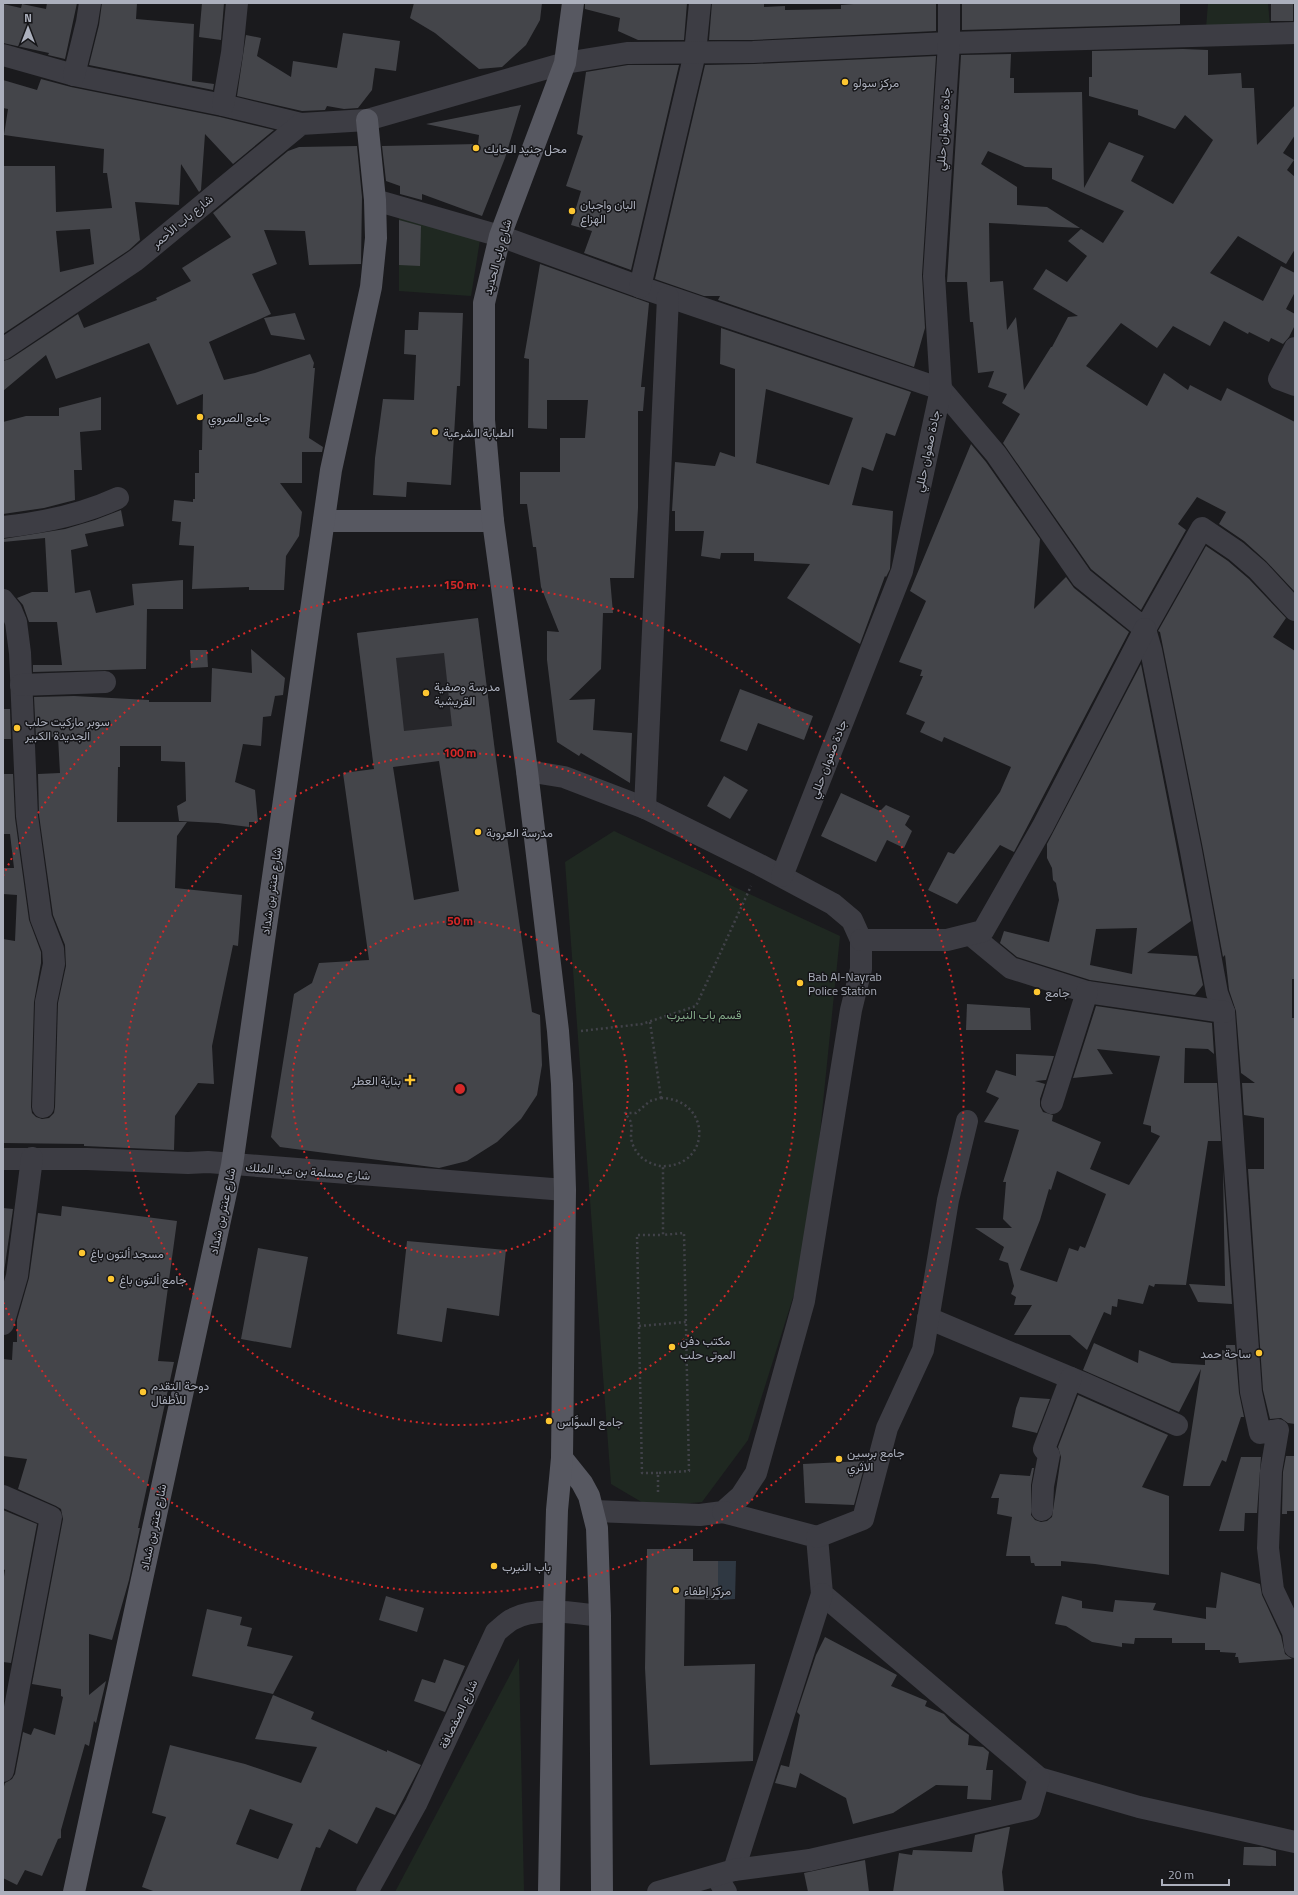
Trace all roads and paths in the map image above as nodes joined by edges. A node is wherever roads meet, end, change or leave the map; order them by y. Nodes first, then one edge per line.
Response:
1 (90, 3) edge
2 (237, 3) edge
3 (573, 3) edge
4 (700, 3) edge
5 (949, 3) edge
6 (1295, 33) edge
7 (949, 43) junction
8 (695, 53) junction
9 (3, 55) edge
10 (565, 63) junction
11 (74, 75) junction
12 (222, 105) junction
13 (368, 120) junction
14 (301, 124) junction
15 (375, 200) junction
16 (500, 236) junction
17 (640, 287) junction
18 (668, 297) junction
19 (1295, 348) edge
20 (3, 349) edge
21 (1287, 382) edge
22 (941, 389) junction
23 (118, 498) dead end
24 (324, 521) junction
25 (492, 521) junction
26 (3, 527) edge
27 (3, 600) edge
28 (1295, 610) edge
29 (1145, 629) junction
30 (105, 682) dead end
31 (21, 685) junction
32 (527, 771) junction
33 (645, 808) junction
34 (760, 865) junction
35 (782, 876) junction
36 (971, 935) junction
37 (861, 940) junction
38 (1086, 992) junction
39 (1224, 1012) junction
40 (650, 1022) junction
41 (558, 1031) junction
42 (661, 1098) junction
43 (1052, 1103) dead end
44 (43, 1107) dead end
45 (967, 1121) dead end
46 (32, 1158) junction
47 (3, 1159) edge
48 (232, 1165) junction
49 (662, 1166) junction
50 (565, 1190) junction
51 (663, 1235) junction
52 (928, 1318) junction
53 (686, 1322) junction
54 (3, 1324) edge
55 (639, 1326) junction
56 (1071, 1378) junction
57 (1177, 1425) dead end
58 (1286, 1429) edge
59 (562, 1458) junction
60 (658, 1473) junction
61 (3, 1496) edge
62 (1042, 1510) dead end
63 (594, 1511) junction
64 (723, 1512) junction
65 (658, 1514) junction
66 (817, 1537) junction
67 (822, 1594) junction
68 (554, 1611) junction
69 (600, 1616) junction
70 (1295, 1648) edge
71 (3, 1771) edge
72 (1039, 1778) junction
73 (1295, 1842) edge
74 (725, 1880) edge
75 (74, 1892) edge
76 (367, 1892) edge
77 (549, 1892) edge
78 (602, 1892) edge
79 (658, 1892) edge

1 - 11 street
2 - 12 street
3 - 10 main road, شارع باب الحديد
4 - 8 street
5 - 7 street, جادة صفوان حللي
6 - 7 street
7 - 8 street
7 - 22 street, جادة صفوان حللي
8 - 10 street
8 - 17 street
9 - 11 street
10 - 13 street
10 - 16 main road, شارع باب الحديد
11 - 12 street
12 - 14 street
13 - 14 street
13 - 15 main road, شارع عنتر بن شداد
14 - 20 street, شارع باب الأحمر
15 - 16 street
15 - 24 main road, شارع عنتر بن شداد
16 - 17 street
16 - 25 main road, شارع باب الحديد
17 - 18 street
18 - 22 street
18 - 33 street
19 - 21 street
22 - 29 street
22 - 35 street, جادة صفوان حللي
23 - 26 street
24 - 25 main road
24 - 48 main road, شارع عنتر بن شداد
25 - 32 main road, شارع باب الحديد
27 - 31 street
28 - 29 street
29 - 36 street
29 - 39 street
30 - 31 street
31 - 44 street
32 - 33 street
32 - 41 main road, شارع باب الحديد
33 - 34 street
34 - 35 street
34 - 40 path
35 - 37 street
36 - 37 street
36 - 38 street
37 - 64 street
38 - 39 street
38 - 43 street
39 - 58 street
40 - 41 path
40 - 42 path
41 - 50 main road, شارع باب الحديد
42 - 49 path
42 - 49 path
45 - 52 street
46 - 47 street, شارع مسلمة بن عبد الملك
46 - 48 street, شارع مسلمة بن عبد الملك
46 - 54 street
48 - 50 street, شارع مسلمة بن عبد الملك
48 - 75 main road, شارع عنتر بن شداد
49 - 51 path
50 - 59 main road, شارع باب الحديد
51 - 53 path
51 - 55 path
52 - 56 street
52 - 66 street
53 - 55 path
53 - 60 path
55 - 60 path
56 - 57 street
56 - 62 street
58 - 70 street
59 - 63 main road
59 - 68 main road, شارع باب الحديد
60 - 65 path
61 - 71 street
63 - 65 street
63 - 69 main road
64 - 65 street
64 - 66 street
66 - 67 street
67 - 72 street
67 - 74 street
68 - 69 street, شارع الصفصافة
68 - 76 street, شارع الصفصافة
68 - 77 main road, شارع باب الحديد
69 - 78 main road
72 - 73 street
72 - 74 street
74 - 79 street

